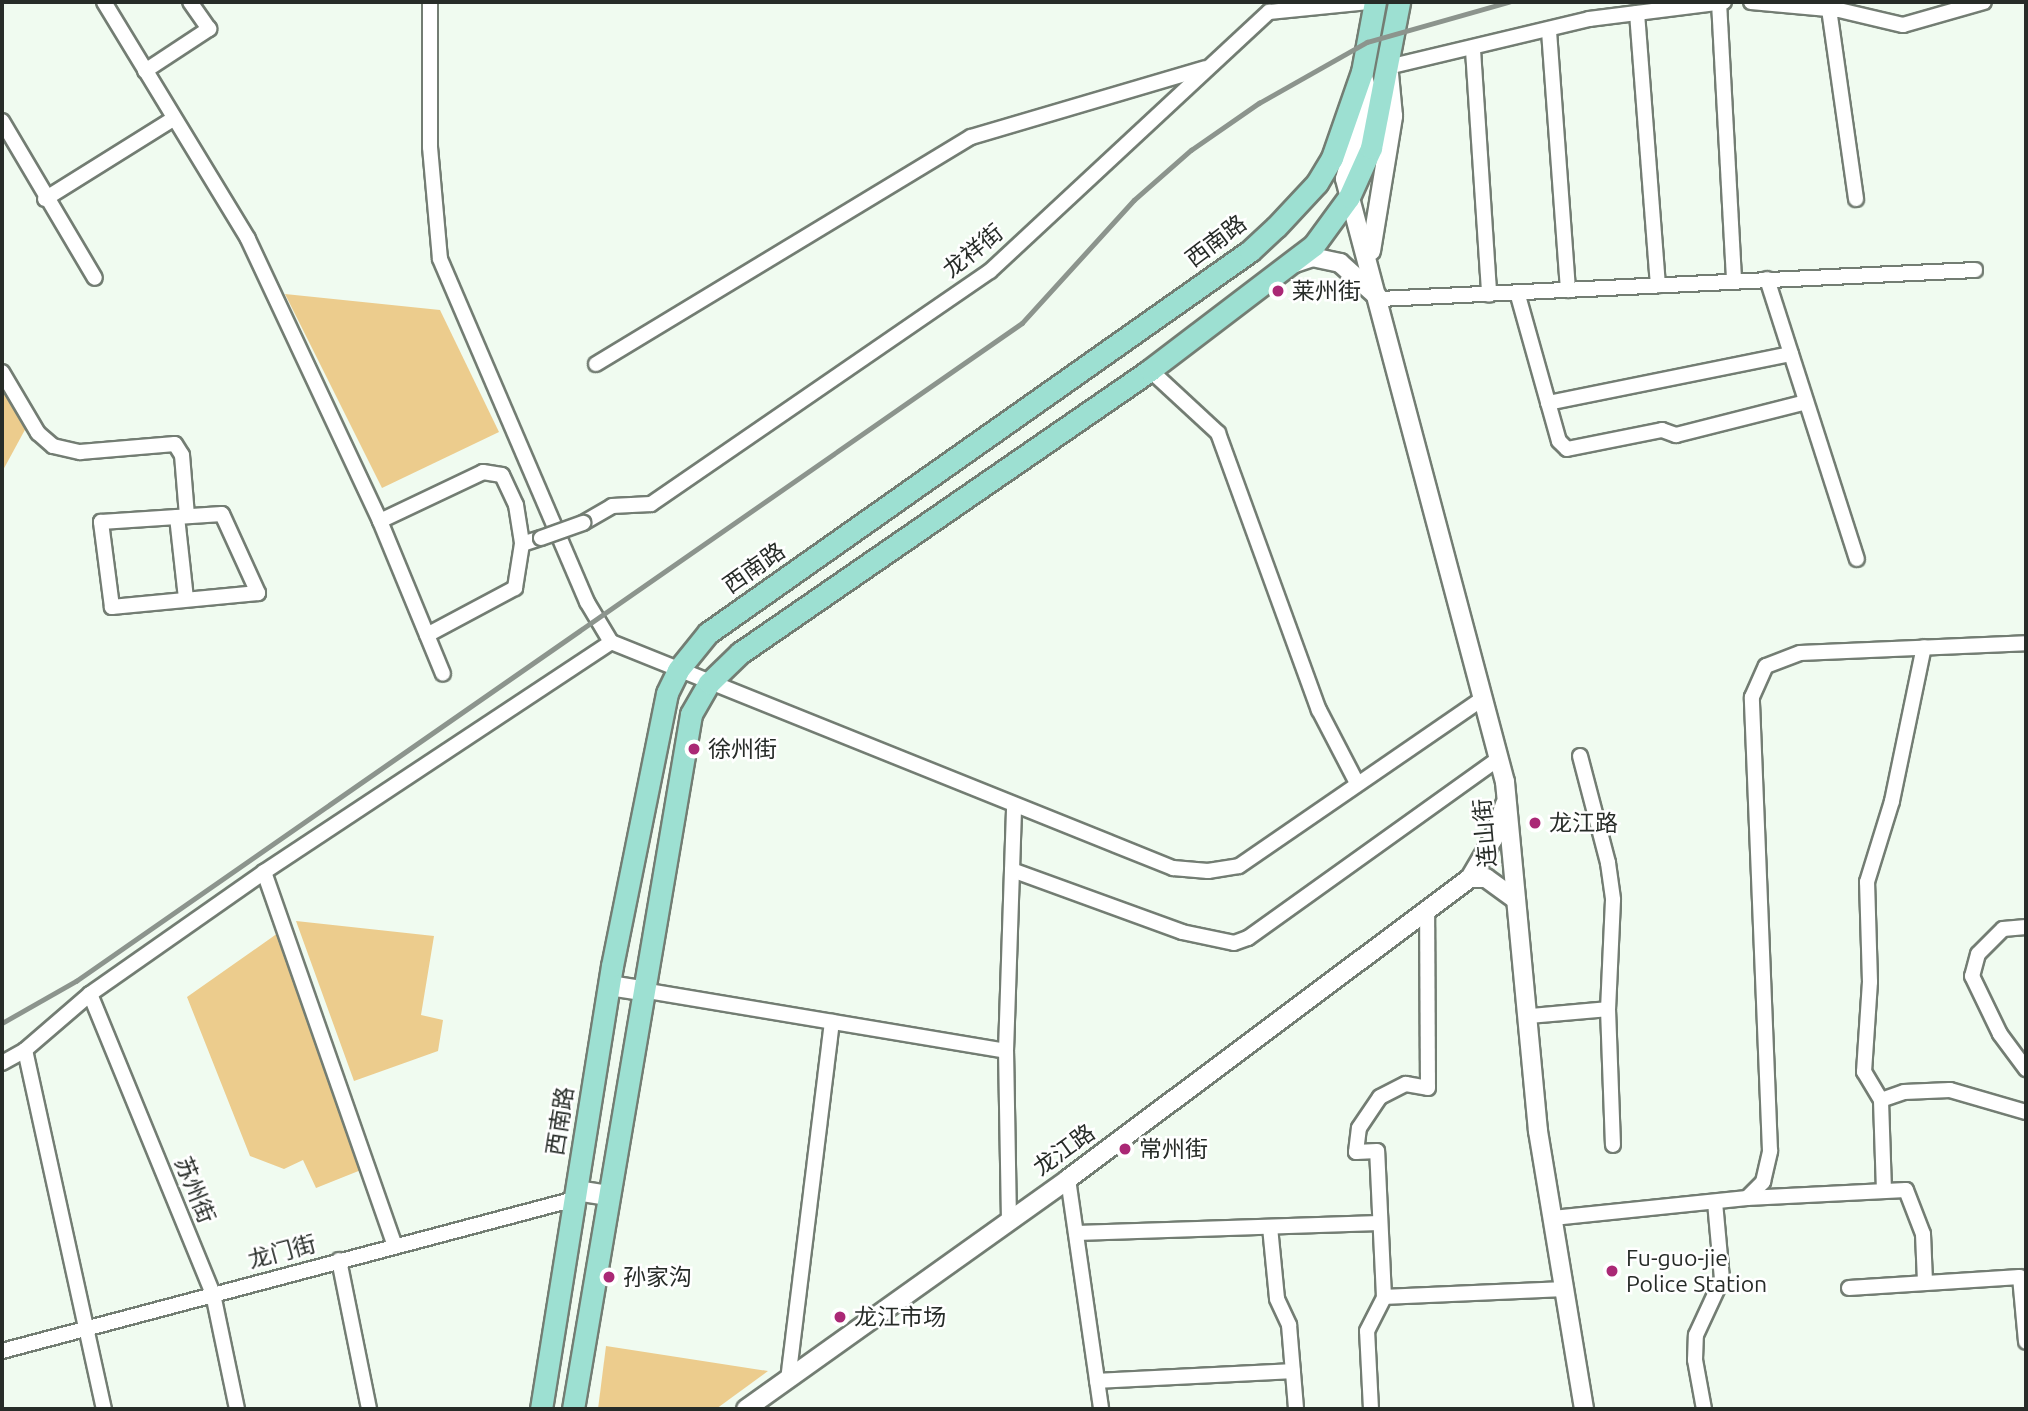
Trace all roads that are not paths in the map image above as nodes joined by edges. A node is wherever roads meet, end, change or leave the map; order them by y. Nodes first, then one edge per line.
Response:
1 (104, 2) edge
2 (190, 2) edge
3 (430, 2) edge
4 (1369, 2) edge
5 (1375, 2) edge
6 (1399, 2) edge
7 (1721, 2) edge
8 (1751, 2) edge
9 (1984, 2) edge
10 (1829, 9) junction
11 (1636, 13) junction
12 (1549, 31) junction
13 (1473, 50) junction
14 (1209, 67) junction
15 (1388, 67) junction
16 (145, 71) junction
17 (1362, 72) junction
18 (173, 119) junction
19 (2, 121) edge
20 (1349, 197) junction
21 (45, 199) junction
22 (1856, 200) dead end
23 (1294, 263) junction
24 (1370, 265) junction
25 (1975, 270) dead end
26 (95, 278) dead end
27 (1767, 279) junction
28 (1734, 281) junction
29 (1658, 285) junction
30 (1568, 290) junction
31 (1517, 292) junction
32 (1489, 294) junction
33 (1380, 299) junction
34 (1791, 354) junction
35 (596, 363) dead end
36 (1150, 370) junction
37 (2, 372) edge
38 (1806, 402) junction
39 (1548, 403) junction
40 (182, 517) junction
41 (380, 521) junction
42 (522, 544) junction
43 (1857, 559) dead end
44 (186, 599) junction
45 (427, 635) junction
46 (611, 642) junction
47 (2026, 643) edge
48 (1924, 647) junction
49 (678, 670) junction
50 (443, 674) dead end
51 (709, 683) junction
52 (1483, 698) junction
53 (1580, 755) dead end
54 (1499, 758) junction
55 (1356, 781) junction
56 (1507, 797) junction
57 (1014, 805) junction
58 (1012, 870) junction
59 (264, 872) junction
60 (1470, 878) junction
61 (1516, 900) junction
62 (1427, 909) junction
63 (2026, 927) edge
64 (609, 985) junction
65 (642, 990) junction
66 (90, 994) junction
67 (1608, 1009) junction
68 (1530, 1016) junction
69 (832, 1022) junction
70 (25, 1050) junction
71 (1006, 1051) junction
72 (2, 1063) edge
73 (2026, 1069) edge
74 (1881, 1100) junction
75 (2026, 1112) edge
76 (1614, 1144) dead end
77 (1068, 1179) junction
78 (1884, 1191) junction
79 (575, 1194) junction
80 (608, 1195) junction
81 (1747, 1198) junction
82 (1715, 1202) junction
83 (1553, 1218) junction
84 (1009, 1221) junction
85 (1380, 1223) junction
86 (1270, 1227) junction
87 (1076, 1233) junction
88 (395, 1246) junction
89 (339, 1260) junction
90 (2026, 1262) edge
91 (2020, 1277) junction
92 (1925, 1281) junction
93 (1564, 1289) junction
94 (1849, 1289) dead end
95 (213, 1294) junction
96 (1384, 1297) junction
97 (89, 1327) junction
98 (2026, 1342) edge
99 (2, 1351) edge
100 (1293, 1371) junction
101 (788, 1380) junction
102 (1097, 1381) junction
103 (104, 1409) edge
104 (237, 1409) edge
105 (369, 1409) edge
106 (541, 1409) edge
107 (573, 1409) edge
108 (746, 1409) edge
109 (1101, 1409) edge
110 (1296, 1409) edge
111 (1371, 1409) edge
112 (1584, 1409) edge
113 (1704, 1409) edge

1 - 16 street
2 - 16 street
3 - 46 street
4 - 14 street, 龙祥街
5 - 17 main road, 西南路
6 - 15 main road
7 - 11 street
7 - 28 street
8 - 10 street
9 - 10 street
10 - 22 street
11 - 12 street
11 - 29 street
12 - 13 street
12 - 30 street
13 - 15 street
13 - 32 street
14 - 35 street
14 - 42 street, 龙祥街, bridge
15 - 20 main road
15 - 24 street
16 - 18 street
17 - 20 street, 连山街
17 - 49 main road, 西南路
18 - 21 street
18 - 41 street
19 - 21 street
20 - 23 main road
20 - 24 street, 连山街
21 - 26 street
23 - 33 street
23 - 36 main road
24 - 33 street, 连山街
25 - 27 street
27 - 28 street
27 - 34 street
28 - 29 street
29 - 30 street
30 - 31 street
31 - 32 street
31 - 39 street
32 - 33 street
33 - 52 street, 连山街
34 - 38 street
34 - 39 street
36 - 51 main road
36 - 55 street
37 - 40 street
38 - 39 street
38 - 43 street
40 - 44 street
40 - 44 street
40 - 44 street
41 - 42 street
41 - 45 street
42 - 45 street
45 - 50 street
46 - 49 street
46 - 59 street
47 - 48 street
48 - 74 street
48 - 81 street
49 - 51 street
49 - 64 main road, 西南路
51 - 57 street
51 - 65 main road
52 - 54 street, 连山街
52 - 55 street
53 - 67 street
54 - 56 street, 连山街
54 - 58 street
55 - 57 street
56 - 60 street, 龙江路
56 - 61 street, 连山街
57 - 58 street
58 - 71 street
59 - 66 street
59 - 88 street
60 - 61 street
60 - 62 street, 龙江路
61 - 68 street, 连山街
62 - 77 street, 龙江路
62 - 85 street
63 - 73 street
64 - 65 main road
64 - 79 main road, 西南路
65 - 69 street
65 - 80 main road
66 - 70 street
66 - 95 street, 苏州街
67 - 68 street
67 - 76 street
68 - 83 street, 连山街
69 - 71 street
69 - 101 street
70 - 72 street
70 - 97 street
71 - 84 street
74 - 75 street
74 - 78 street
77 - 84 street, 龙江路
77 - 87 street
78 - 81 street
78 - 92 street
79 - 80 main road
79 - 88 street, 龙门街
79 - 106 main road, 西南路
80 - 107 main road
81 - 82 street
82 - 83 street
82 - 113 street
83 - 93 street, 连山街
84 - 101 street, 龙江路
85 - 86 street
85 - 96 street
86 - 87 street
86 - 100 street
87 - 102 street
88 - 89 street, 龙门街
89 - 95 street, 龙门街
89 - 105 street
90 - 91 street
91 - 92 street
91 - 98 street
92 - 94 street
93 - 96 street
93 - 112 street, 连山街
95 - 97 street, 龙门街
95 - 104 street, 苏州街
96 - 111 street
97 - 99 street, 龙门街
97 - 103 street
100 - 102 street
100 - 110 street
101 - 108 street, 龙江路
102 - 109 street

